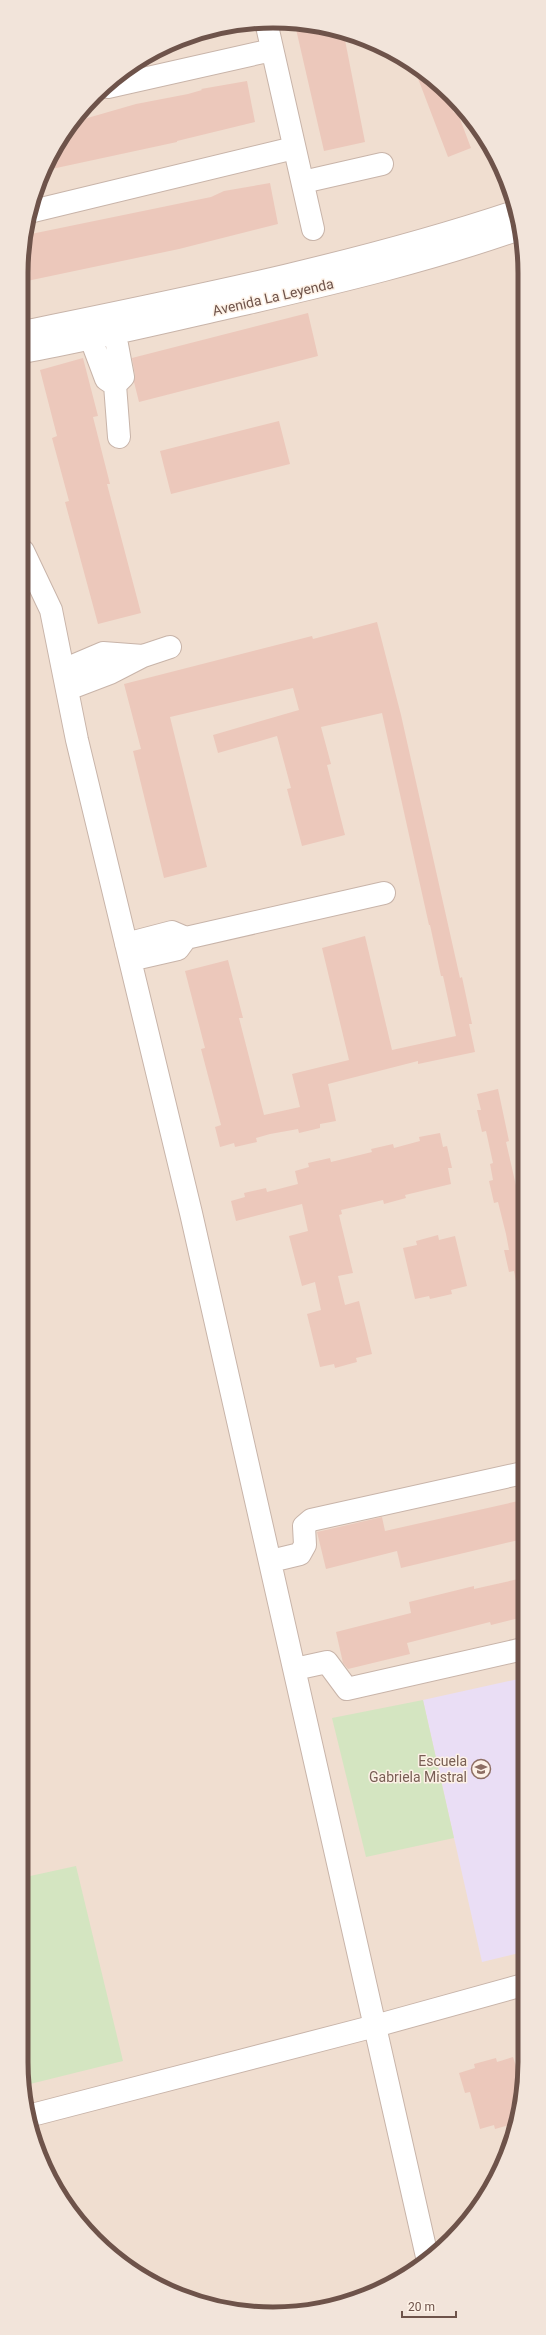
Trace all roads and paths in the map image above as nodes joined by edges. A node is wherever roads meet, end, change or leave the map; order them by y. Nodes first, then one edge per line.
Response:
1 (267, 28) edge
2 (272, 50) junction
3 (116, 85) edge
4 (294, 148) junction
5 (382, 164) dead end
6 (303, 182) junction
7 (36, 210) edge
8 (511, 213) edge
9 (313, 229) dead end
10 (514, 231) edge
11 (28, 331) edge
12 (115, 334) junction
13 (91, 339) junction
14 (28, 351) edge
15 (114, 385) junction
16 (119, 437) dead end
17 (28, 562) edge
18 (170, 647) dead end
19 (65, 679) junction
20 (384, 893) dead end
21 (128, 952) junction
22 (518, 1475) edge
23 (271, 1561) junction
24 (518, 1650) edge
25 (296, 1669) junction
26 (518, 1986) edge
27 (375, 2026) junction
28 (34, 2115) edge
29 (426, 2253) edge

1 - 2 street
2 - 3 street
2 - 4 street
4 - 6 street
4 - 7 street
5 - 6 street
6 - 9 street
8 - 11 street, Avenida La Leyenda
10 - 12 street, Avenida La Leyenda
12 - 13 street, Avenida La Leyenda
12 - 15 street
13 - 14 street, Avenida La Leyenda
13 - 15 street
15 - 16 street
17 - 19 street
18 - 19 street
19 - 21 street
20 - 21 street
21 - 23 street
22 - 23 street
23 - 25 street
24 - 25 street
25 - 27 street
26 - 27 street
27 - 28 street
27 - 29 street

